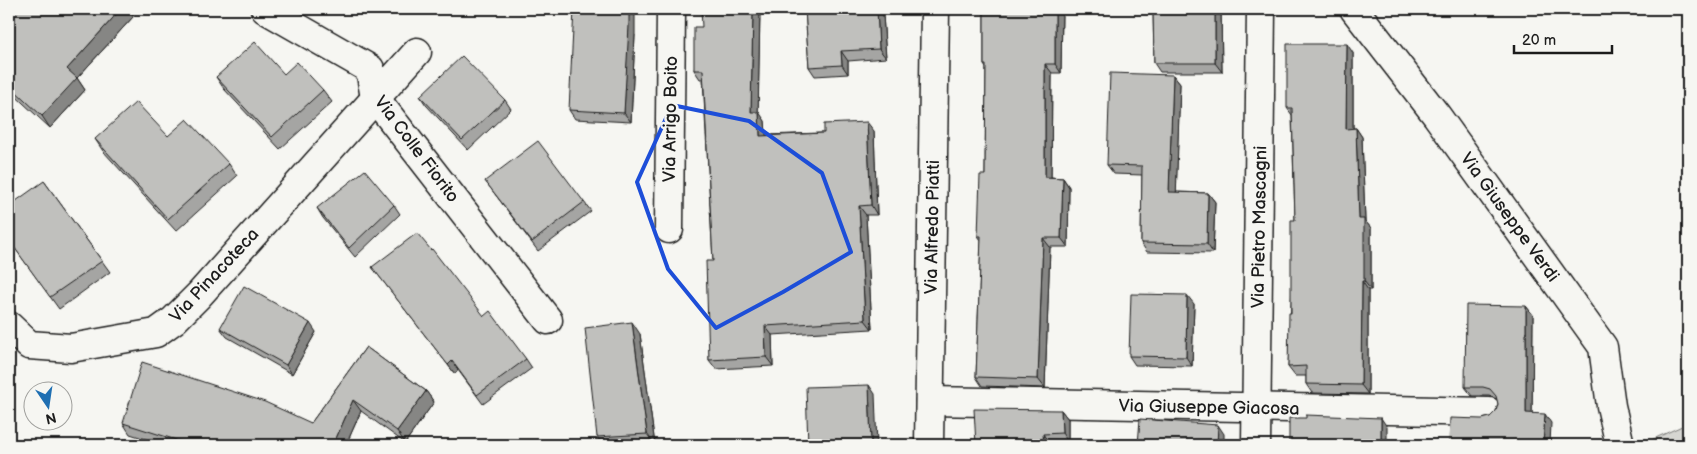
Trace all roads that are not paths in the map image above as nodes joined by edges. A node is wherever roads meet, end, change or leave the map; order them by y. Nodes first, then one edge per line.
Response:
1 (265, 9) edge
2 (672, 9) edge
3 (935, 9) edge
4 (1261, 9) edge
5 (1354, 9) edge
6 (417, 52) dead end
7 (375, 98) junction
8 (669, 228) dead end
9 (548, 320) dead end
10 (9, 326) edge
11 (930, 401) junction
12 (1256, 408) junction
13 (1488, 412) dead end
14 (930, 445) edge
15 (1256, 445) edge
16 (1620, 445) edge

1 - 7 street, Via Colle Fiorito
2 - 8 street, Via Arrigo Boito
3 - 11 street, Via Alfredo Piatti
4 - 12 street, Via Pietro Mascagni
5 - 16 street, Via Giuseppe Verdi
6 - 7 street, Via Pinacoteca
7 - 9 street, Via Colle Fiorito
7 - 10 street, Via Pinacoteca
11 - 12 street, Via Giuseppe Giacosa
11 - 14 street, Via Alfredo Piatti
12 - 13 street, Via Giuseppe Giacosa
12 - 15 street, Via Pietro Mascagni

